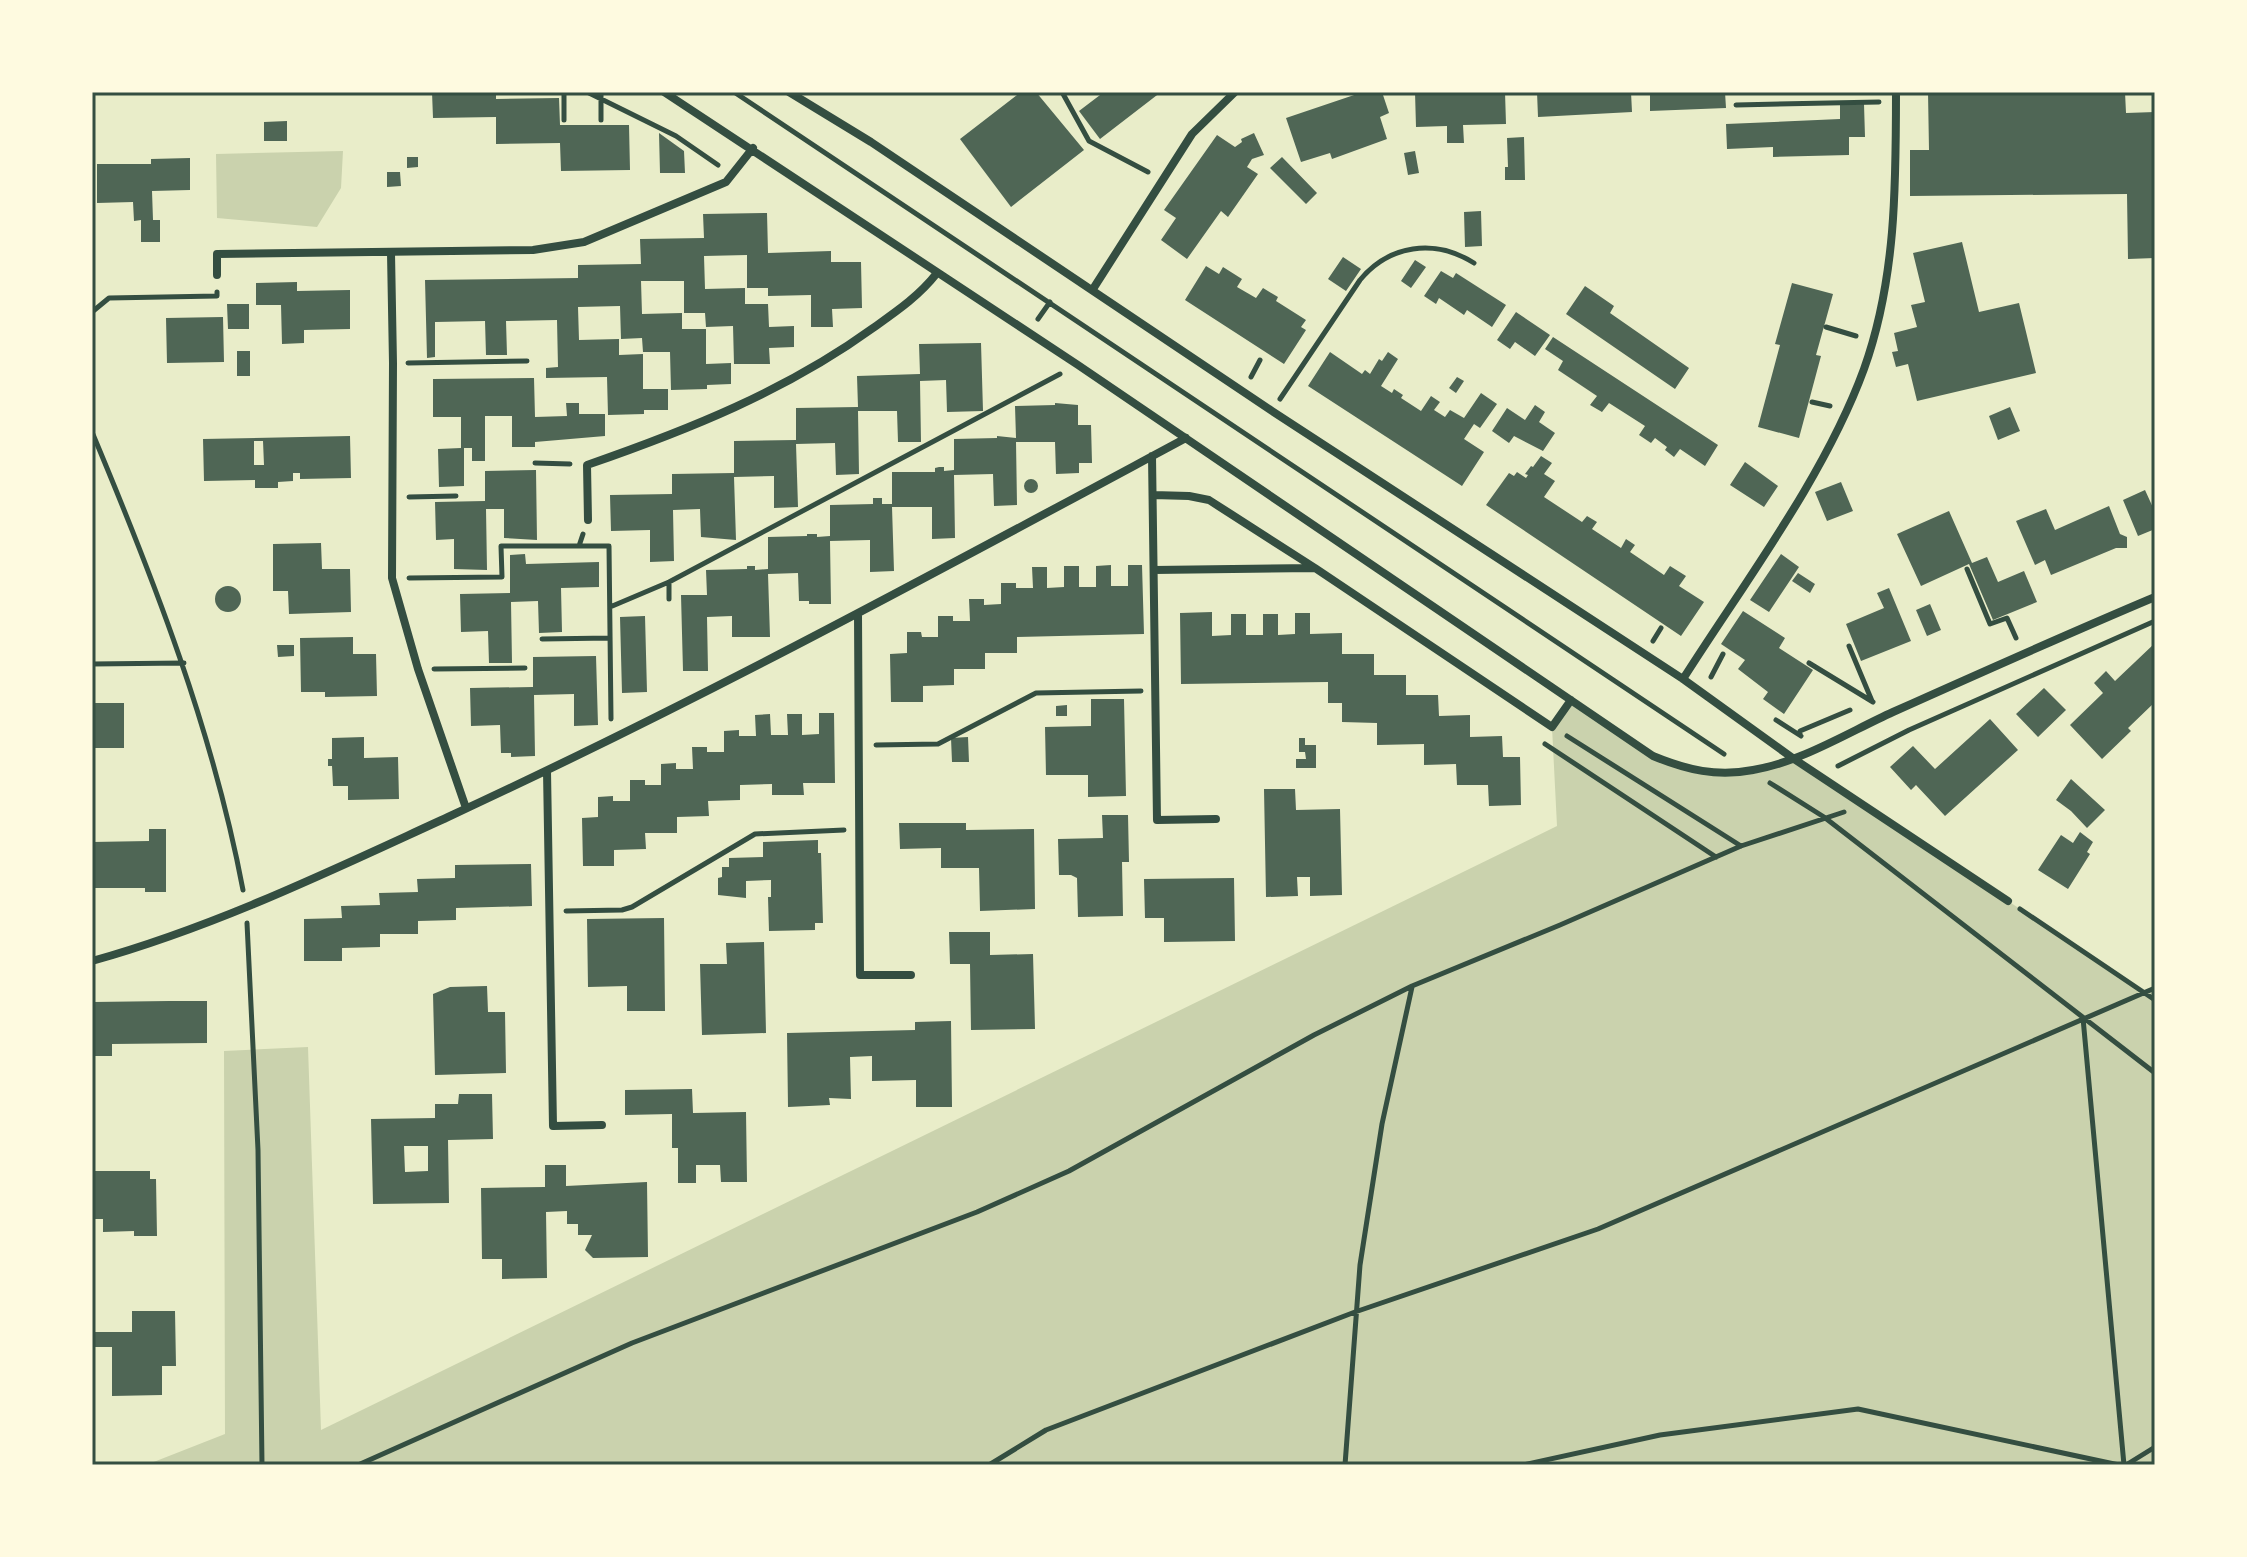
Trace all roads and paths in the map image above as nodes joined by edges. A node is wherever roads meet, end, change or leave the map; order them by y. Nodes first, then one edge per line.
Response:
1 (564, 92) edge
2 (587, 92) edge
3 (601, 92) edge
4 (664, 92) edge
5 (734, 92) edge
6 (789, 92) edge
7 (1062, 92) edge
8 (1235, 92) edge
9 (1877, 92) edge
10 (1896, 96) edge
11 (601, 100) junction
12 (1878, 102) junction
13 (1736, 105) dead end
14 (1878, 115) dead end
15 (564, 120) dead end
16 (601, 120) dead end
17 (753, 148) junction
18 (732, 174) junction
19 (1162, 180) junction
20 (391, 253) junction
21 (1474, 263) dead end
22 (937, 273) junction
23 (217, 275) joint
24 (1093, 289) junction
25 (1050, 302) junction
26 (92, 312) edge
27 (1040, 315) dead end
28 (1826, 327) dead end
29 (1858, 328) dead end
30 (1855, 335) junction
31 (1872, 340) junction
32 (1851, 348) dead end
33 (1260, 360) dead end
34 (527, 361) dead end
35 (393, 363) junction
36 (1078, 365) junction
37 (1250, 378) dead end
38 (1833, 396) dead end
39 (1272, 411) junction
40 (1821, 417) dead end
41 (92, 432) edge
42 (1186, 438) junction
43 (1152, 456) junction
44 (535, 463) dead end
45 (587, 465) junction
46 (1153, 495) junction
47 (456, 496) dead end
48 (392, 498) junction
49 (588, 520) joint
50 (579, 546) junction
51 (1315, 568) junction
52 (1967, 569) dead end
53 (1154, 570) junction
54 (392, 578) junction
55 (669, 582) junction
56 (2155, 597) edge
57 (669, 599) dead end
58 (610, 607) junction
59 (858, 614) junction
60 (2155, 621) edge
61 (610, 638) junction
62 (542, 639) dead end
63 (1849, 646) dead end
64 (1724, 653) dead end
65 (2023, 653) junction
66 (184, 663) junction
67 (1809, 663) dead end
68 (92, 664) edge
69 (525, 668) dead end
70 (418, 669) junction
71 (2036, 674) junction
72 (1683, 679) junction
73 (1155, 691) junction
74 (1701, 692) junction
75 (1571, 700) junction
76 (1872, 701) junction
77 (1884, 716) junction
78 (1552, 727) junction
79 (1894, 737) junction
80 (611, 740) junction
81 (859, 745) junction
82 (1794, 759) junction
83 (547, 771) junction
84 (1750, 771) junction
85 (1865, 806) junction
86 (466, 808) junction
87 (1824, 817) junction
88 (1216, 819) dead end
89 (859, 830) junction
90 (1741, 846) junction
91 (2008, 901) joint
92 (246, 909) junction
93 (549, 911) junction
94 (92, 961) edge
95 (911, 975) dead end
96 (1412, 986) junction
97 (2155, 988) edge
98 (2145, 993) junction
99 (2155, 1000) edge
100 (2083, 1017) junction
101 (2155, 1073) edge
102 (602, 1125) dead end
103 (1355, 1312) junction
104 (2155, 1447) edge
105 (262, 1465) edge
106 (358, 1465) edge
107 (989, 1465) edge
108 (1345, 1465) edge
109 (1523, 1465) edge
110 (2123, 1465) edge

1 - 15 path
2 - 11 path
3 - 11 path
4 - 17 street
5 - 25 path
6 - 24 street
7 - 19 path
8 - 19 street
9 - 12 path
10 - 12 path
10 - 31 street
11 - 16 path
11 - 18 path
12 - 13 path
12 - 14 path
17 - 18 street
17 - 22 street
18 - 20 street
19 - 24 street
20 - 23 street
20 - 35 street
21 - 39 path
22 - 36 street
22 - 45 street
23 - 26 path
24 - 39 street
25 - 27 path
25 - 84 path
28 - 30 path
29 - 30 path
30 - 31 path
30 - 32 path
31 - 72 street
33 - 37 path
34 - 35 path
35 - 48 street
36 - 42 street
36 - 55 path
38 - 40 path
39 - 72 street
41 - 66 path
42 - 43 street
42 - 75 street
43 - 46 street
43 - 59 street
44 - 45 path
45 - 49 street
46 - 51 street
46 - 53 street
47 - 48 path
48 - 54 street
49 - 50 path
50 - 54 path
50 - 58 path
51 - 53 street
51 - 78 street
52 - 65 path
53 - 73 street
54 - 70 street
55 - 57 path
55 - 58 path
56 - 65 street
58 - 61 path
59 - 80 street
59 - 81 street
60 - 71 path
61 - 62 path
61 - 80 path
63 - 76 path
64 - 74 path
65 - 71 path
65 - 77 street
66 - 68 path
66 - 92 path
67 - 76 path
69 - 70 path
70 - 86 street
71 - 79 path
72 - 74 street
73 - 81 path
73 - 88 street
74 - 82 street
75 - 78 street
75 - 84 street
76 - 77 path
77 - 79 path
77 - 82 street
78 - 90 path
79 - 82 path
80 - 83 street
81 - 89 street
82 - 84 street
82 - 85 street
83 - 86 street
83 - 93 street
84 - 87 path
85 - 87 path
85 - 91 street
86 - 92 street
87 - 90 path
87 - 100 path
89 - 93 path
89 - 95 street
90 - 96 path
91 - 98 path
92 - 94 street
92 - 105 path
93 - 102 street
96 - 103 path
96 - 106 path
97 - 98 path
98 - 99 path
98 - 100 path
100 - 101 path
100 - 103 path
100 - 110 path
103 - 107 path
103 - 108 path
104 - 110 path
109 - 110 path

